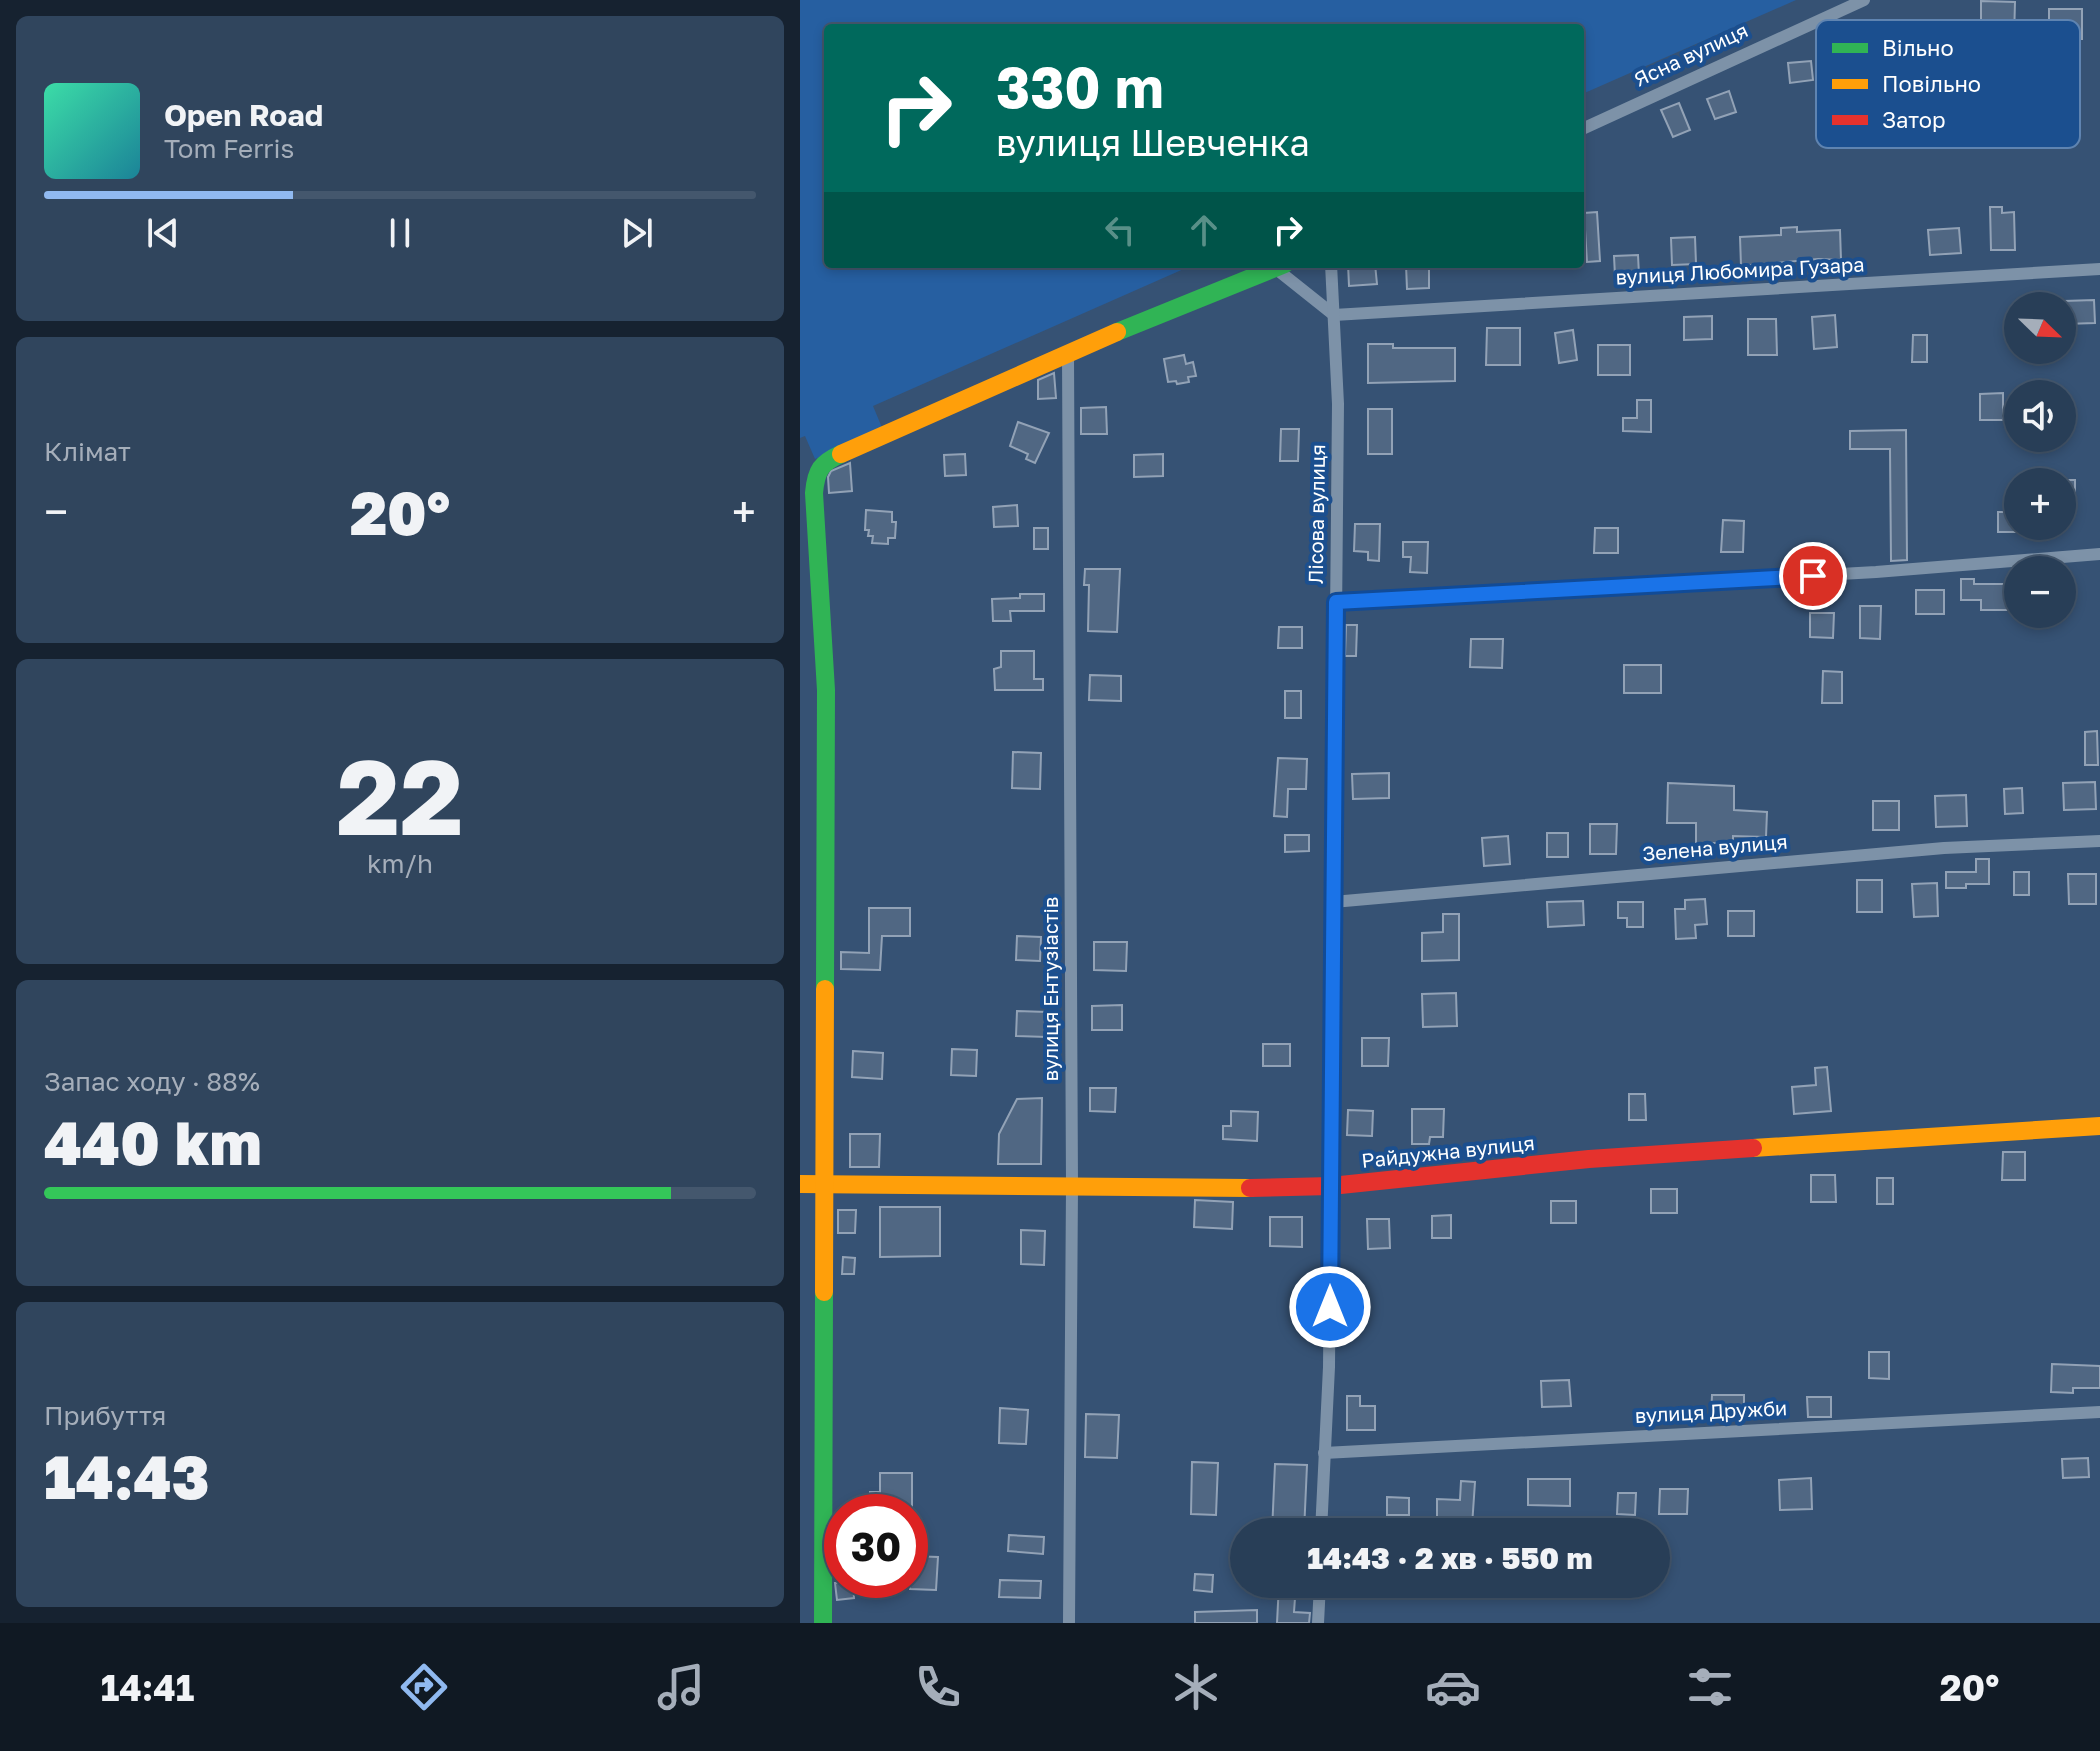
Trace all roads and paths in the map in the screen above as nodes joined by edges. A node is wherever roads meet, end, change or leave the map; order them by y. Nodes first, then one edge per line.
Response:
1 (1864, 0) edge
2 (1820, 20) edge
3 (1816, 22) edge
4 (1584, 128) edge
5 (1275, 268) edge
6 (1282, 268) edge
7 (1331, 268) edge
8 (2100, 269) edge
9 (1334, 315) junction
10 (1068, 355) junction
11 (2100, 554) edge
12 (1336, 602) junction
13 (2100, 841) edge
14 (1333, 902) junction
15 (2100, 1126) edge
16 (823, 1183) junction
17 (800, 1184) edge
18 (1072, 1186) junction
19 (1331, 1186) junction
20 (2100, 1412) edge
21 (1324, 1453) junction
22 (1322, 1518) edge
23 (1319, 1598) edge
24 (823, 1623) edge
25 (1069, 1623) edge
26 (1318, 1623) edge

1 - 2 street, Ясна вулиця
3 - 4 street, Ясна вулиця
5 - 10 street
6 - 9 street
7 - 9 street, Лісова вулиця
8 - 9 street, вулиця Любомира Гузара
9 - 12 street, Лісова вулиця
10 - 16 street
10 - 18 street, вулиця Ентузіастів
11 - 12 street
12 - 14 street, Лісова вулиця
13 - 14 street, Зелена вулиця
14 - 19 street, Лісова вулиця
15 - 19 street, Райдужна вулиця
16 - 17 street, Райдужна вулиця
16 - 18 street, Райдужна вулиця
16 - 24 street
18 - 19 street, Райдужна вулиця
18 - 25 street, вулиця Ентузіастів
19 - 21 street, Лісова вулиця
20 - 21 street, вулиця Дружби
21 - 22 street, Лісова вулиця
23 - 26 street

